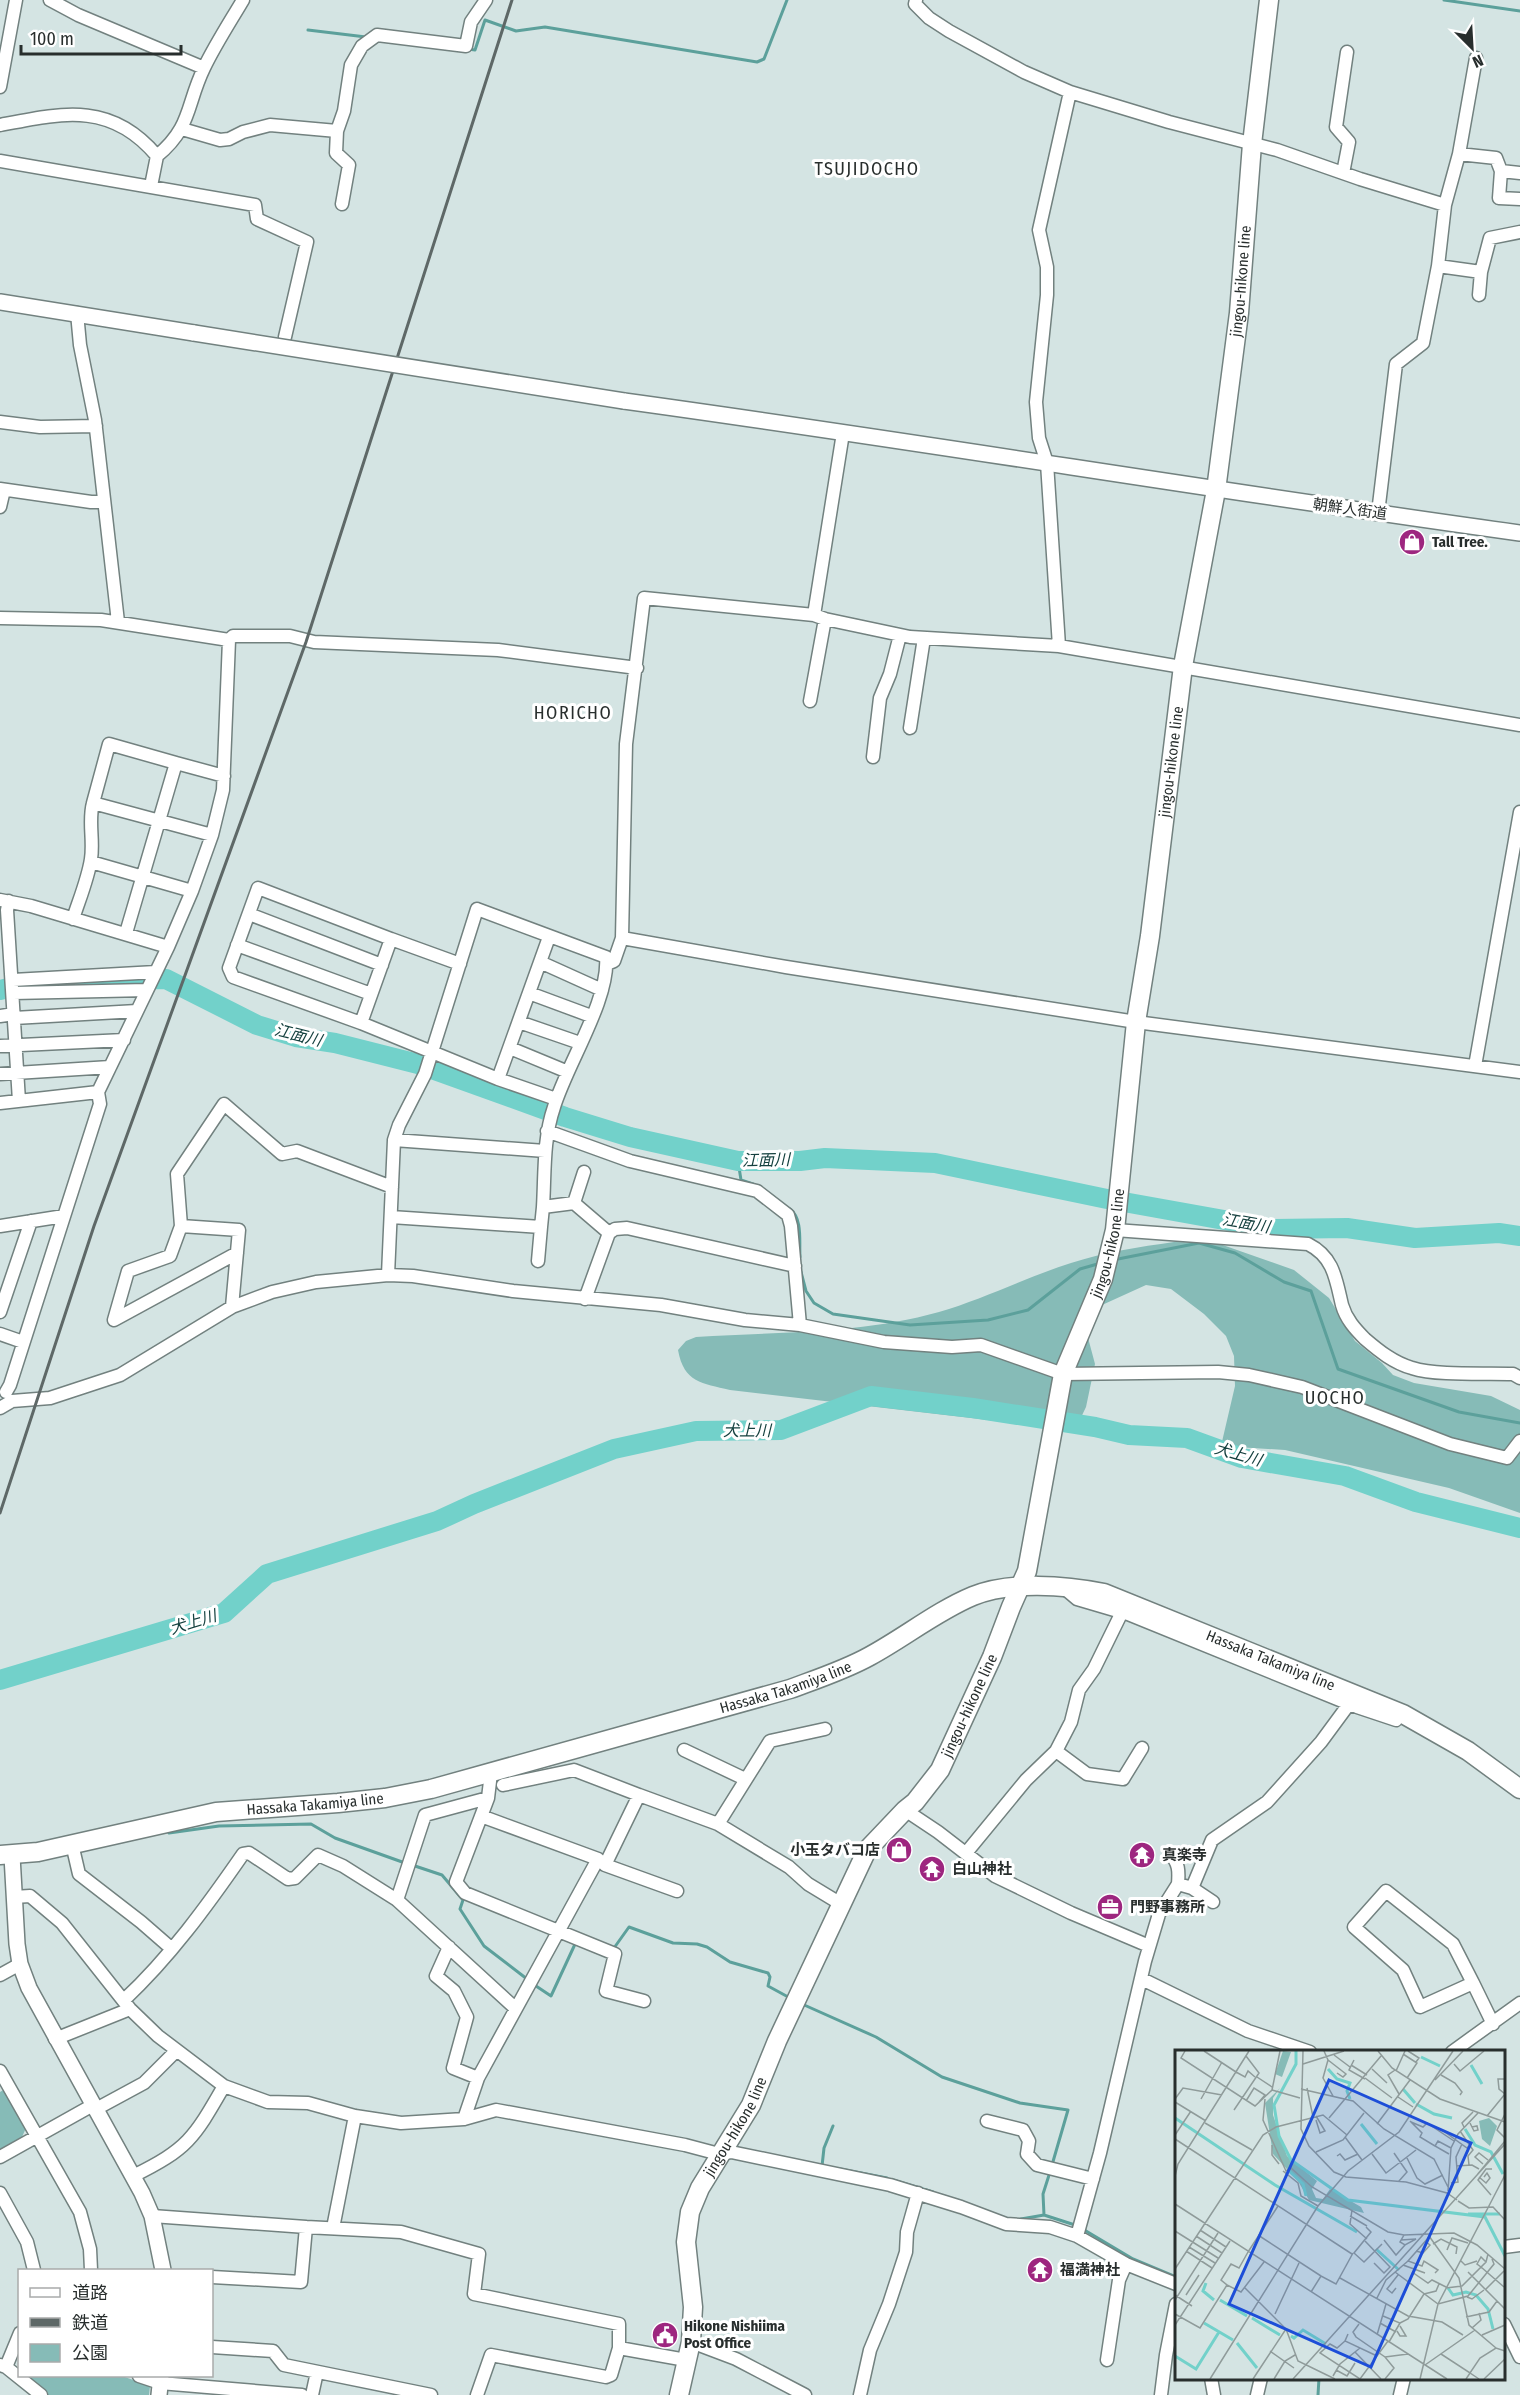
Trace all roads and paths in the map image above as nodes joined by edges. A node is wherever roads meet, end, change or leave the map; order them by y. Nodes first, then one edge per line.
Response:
1 (16, 0) edge
2 (50, 0) edge
3 (243, 0) edge
4 (486, 0) edge
5 (1269, 0) edge
6 (914, 1) edge
7 (1347, 52) dead end
8 (1476, 58) dead end
9 (204, 68) junction
10 (0, 87) edge
11 (1070, 92) junction
12 (0, 125) edge
13 (182, 129) junction
14 (337, 131) junction
15 (1252, 144) junction
16 (1459, 154) junction
17 (157, 156) junction
18 (0, 161) edge
19 (1501, 171) junction
20 (1343, 173) junction
21 (1520, 173) edge
22 (151, 186) junction
23 (1520, 199) edge
24 (342, 204) dead end
25 (1444, 205) junction
26 (1520, 232) edge
27 (1438, 266) junction
28 (1481, 272) junction
29 (1479, 295) dead end
30 (0, 302) edge
31 (77, 314) junction
32 (285, 337) dead end
33 (0, 422) edge
34 (96, 426) junction
35 (843, 433) junction
36 (1047, 462) junction
37 (2, 489) edge
38 (1216, 490) junction
39 (104, 502) junction
40 (0, 507) edge
41 (1378, 513) junction
42 (1520, 533) edge
43 (819, 617) junction
44 (0, 618) edge
45 (118, 622) junction
46 (900, 635) junction
47 (924, 638) junction
48 (229, 640) junction
49 (1059, 646) junction
50 (1184, 666) junction
51 (637, 668) junction
52 (810, 701) dead end
53 (1520, 725) edge
54 (910, 728) dead end
55 (873, 757) dead end
56 (176, 763) junction
57 (224, 777) junction
58 (93, 803) junction
59 (1520, 812) edge
60 (159, 821) junction
61 (212, 835) junction
62 (91, 862) junction
63 (142, 877) junction
64 (192, 891) junction
65 (4, 901) edge
66 (249, 914) junction
67 (72, 919) junction
68 (126, 933) junction
69 (549, 937) junction
70 (622, 938) junction
71 (391, 939) junction
72 (237, 945) junction
73 (168, 947) junction
74 (540, 962) junction
75 (460, 964) junction
76 (607, 964) junction
77 (382, 965) junction
78 (156, 972) junction
79 (13, 986) junction
80 (147, 990) junction
81 (602, 990) junction
82 (529, 993) junction
83 (371, 994) junction
84 (137, 1011) junction
85 (0, 1016) edge
86 (14, 1016) junction
87 (591, 1016) junction
88 (519, 1022) junction
89 (1136, 1022) junction
90 (361, 1023) junction
91 (123, 1040) junction
92 (580, 1043) junction
93 (15, 1045) junction
94 (0, 1046) edge
95 (510, 1048) junction
96 (430, 1057) junction
97 (1475, 1066) junction
98 (110, 1067) junction
99 (17, 1072) junction
100 (568, 1072) junction
101 (1520, 1072) edge
102 (0, 1074) edge
103 (498, 1079) junction
104 (98, 1092) junction
105 (19, 1101) junction
106 (0, 1103) edge
107 (552, 1114) junction
108 (394, 1140) junction
109 (545, 1151) junction
110 (585, 1172) dead end
111 (392, 1186) junction
112 (574, 1203) junction
113 (543, 1207) junction
114 (64, 1216) junction
115 (391, 1217) junction
116 (31, 1221) junction
117 (0, 1226) edge
118 (181, 1226) junction
119 (541, 1227) junction
120 (1115, 1230) junction
121 (609, 1233) junction
122 (237, 1253) junction
123 (538, 1261) dead end
124 (795, 1266) junction
125 (388, 1275) junction
126 (585, 1299) junction
127 (232, 1307) junction
128 (0, 1312) edge
129 (800, 1325) junction
130 (0, 1334) edge
131 (23, 1342) junction
132 (1520, 1378) edge
133 (1062, 1379) junction
134 (6, 1394) edge
135 (0, 1408) edge
136 (1520, 1441) edge
137 (1024, 1579) junction
138 (1062, 1586) junction
139 (1122, 1612) junction
140 (1348, 1704) junction
141 (1403, 1714) junction
142 (825, 1729) dead end
143 (1142, 1748) dead end
144 (684, 1750) dead end
145 (1056, 1751) junction
146 (497, 1779) junction
147 (745, 1779) junction
148 (1520, 1789) edge
149 (639, 1795) junction
150 (488, 1798) junction
151 (905, 1810) junction
152 (481, 1816) junction
153 (718, 1824) junction
154 (72, 1844) junction
155 (966, 1853) junction
156 (1170, 1854) dead end
157 (6, 1856) edge
158 (601, 1862) junction
159 (1178, 1884) junction
160 (1192, 1888) junction
161 (677, 1891) dead end
162 (14, 1897) junction
163 (397, 1900) junction
164 (1213, 1902) dead end
165 (841, 1904) junction
166 (557, 1930) junction
167 (1149, 1946) junction
168 (449, 1947) junction
169 (172, 1949) junction
170 (20, 1964) junction
171 (0, 1975) edge
172 (1142, 1979) junction
173 (1473, 1983) junction
174 (644, 2001) dead end
175 (127, 2004) junction
176 (1519, 2007) edge
177 (515, 2008) junction
178 (1493, 2024) junction
179 (56, 2038) junction
180 (1307, 2050) edge
181 (1455, 2050) edge
182 (176, 2051) junction
183 (0, 2071) edge
184 (478, 2078) junction
185 (224, 2086) junction
186 (94, 2107) junction
187 (355, 2116) junction
188 (464, 2119) junction
189 (987, 2121) dead end
190 (35, 2137) junction
191 (719, 2154) junction
192 (0, 2157) edge
193 (133, 2176) junction
194 (1093, 2179) junction
195 (0, 2193) edge
196 (918, 2193) junction
197 (152, 2216) junction
198 (306, 2227) junction
199 (333, 2228) junction
200 (1079, 2230) junction
201 (1520, 2245) edge
202 (1505, 2247) edge
203 (1126, 2264) junction
204 (34, 2269) edge
205 (90, 2269) edge
206 (163, 2269) edge
207 (213, 2277) edge
208 (1175, 2284) edge
209 (1175, 2309) edge
210 (1505, 2328) edge
211 (18, 2337) edge
212 (213, 2347) edge
213 (619, 2348) junction
214 (688, 2351) junction
215 (1520, 2357) edge
216 (1107, 2360) dead end
217 (3, 2366) edge
218 (317, 2372) junction
219 (142, 2377) edge
220 (1210, 2380) edge
221 (1260, 2380) edge
222 (1404, 2380) edge
223 (160, 2384) edge
224 (41, 2395) edge
225 (302, 2395) edge
226 (312, 2395) edge
227 (432, 2395) edge
228 (477, 2395) edge
229 (679, 2395) edge
230 (805, 2395) edge
231 (860, 2395) edge
232 (1161, 2395) edge
233 (1214, 2395) edge
234 (1257, 2395) edge
235 (1400, 2395) edge

1 - 10 street
2 - 9 street
3 - 9 street
4 - 14 street
5 - 15 main road, jingou-hikone line
6 - 11 street
7 - 20 street
8 - 16 street
9 - 13 street
11 - 15 street
11 - 36 street
12 - 17 street
13 - 14 street
13 - 17 street
14 - 24 street
15 - 20 street
15 - 38 main road, jingou-hikone line
16 - 19 street
16 - 25 street
17 - 22 street
18 - 22 street
19 - 21 street
19 - 23 street
20 - 25 street
22 - 32 street
25 - 27 street
26 - 28 street
27 - 28 street
27 - 41 street
28 - 29 street
30 - 31 street, 朝鮮人街道
31 - 34 street
31 - 35 street, 朝鮮人街道, bridge
33 - 34 street
34 - 39 street
35 - 36 street, 朝鮮人街道
35 - 43 street
36 - 38 street, 朝鮮人街道
36 - 49 street
37 - 39 street
37 - 40 street
38 - 41 street, 朝鮮人街道
38 - 50 main road, jingou-hikone line
39 - 45 street
41 - 42 street, 朝鮮人街道
43 - 46 street
43 - 51 street
43 - 52 street
44 - 45 street
45 - 48 street
46 - 47 street
46 - 55 street
47 - 49 street
47 - 54 street
48 - 51 street
48 - 57 street
49 - 50 street
50 - 53 street
50 - 89 main road, jingou-hikone line
51 - 70 street
56 - 57 street
56 - 58 street
56 - 60 street
57 - 61 street
58 - 60 street
58 - 62 street
59 - 97 street
60 - 61 street
60 - 63 street
61 - 64 street
62 - 63 street
62 - 67 street
63 - 64 street
63 - 68 street
64 - 73 street
65 - 67 street
65 - 79 street
66 - 71 street
66 - 72 street
66 - 77 street
67 - 68 street
68 - 73 street
69 - 74 street
69 - 75 street
69 - 76 street
70 - 76 street
70 - 89 street
71 - 75 street
71 - 77 street
72 - 83 street
72 - 90 street
73 - 78 street
74 - 81 street
74 - 82 street
75 - 96 street
76 - 81 street
77 - 83 street
78 - 79 street
78 - 80 street
79 - 80 street
79 - 86 street
80 - 84 street
81 - 87 street
82 - 87 street
82 - 88 street
83 - 90 street
84 - 86 street
84 - 91 street
85 - 86 street
86 - 93 street
87 - 92 street
88 - 92 street
88 - 95 street
89 - 97 street
89 - 120 main road, jingou-hikone line
90 - 96 street
91 - 93 street
91 - 98 street
92 - 100 street
93 - 94 street
93 - 99 street
95 - 100 street
95 - 103 street
96 - 103 street
96 - 108 street
97 - 101 street
98 - 99 street
98 - 104 street
99 - 102 street
99 - 105 street
100 - 107 street
103 - 107 street
104 - 105 street
104 - 114 street
105 - 106 street
107 - 109 street
107 - 124 street
108 - 109 street
108 - 111 street
109 - 113 street
110 - 112 street
111 - 115 street
111 - 118 street
112 - 113 street
112 - 121 street
113 - 119 street
114 - 116 street
114 - 131 street
115 - 119 street
115 - 125 street
116 - 117 street
116 - 128 street
118 - 122 street
118 - 122 street
119 - 123 street
120 - 132 street
120 - 133 main road, jingou-hikone line
121 - 124 street
121 - 126 street
122 - 127 street
124 - 129 street
125 - 126 street
125 - 127 street
126 - 129 street
127 - 134 street
129 - 133 street
130 - 131 street
131 - 134 street
133 - 136 street
133 - 137 main road, jingou-hikone line
134 - 135 street
137 - 138 main road, Hassaka Takamiya line
137 - 146 main road, Hassaka Takamiya line
137 - 151 main road, jingou-hikone line
138 - 139 street
138 - 141 main road, Hassaka Takamiya line
139 - 140 street
139 - 145 street
140 - 141 street
140 - 160 street
141 - 148 main road, Hassaka Takamiya line
142 - 147 street
143 - 145 street
144 - 147 street
145 - 155 street
146 - 149 street
146 - 150 street
146 - 154 main road, Hassaka Takamiya line
147 - 153 street
149 - 153 street
149 - 158 street
150 - 152 street
150 - 163 street
151 - 155 street
151 - 165 main road, jingou-hikone line
152 - 158 street
152 - 166 street
153 - 165 street
154 - 157 main road, Hassaka Takamiya line
154 - 169 street
155 - 167 street
156 - 159 street
157 - 162 street
158 - 161 street
158 - 166 street
159 - 160 street
159 - 167 street
160 - 164 street
162 - 170 street
162 - 175 street
163 - 168 street
163 - 169 street
165 - 191 main road, jingou-hikone line
166 - 174 street
166 - 177 street
167 - 172 street
168 - 177 street
168 - 184 street
169 - 175 street
170 - 171 street
170 - 179 street
172 - 180 street
172 - 194 street
173 - 173 street
173 - 178 street
175 - 179 street
175 - 182 street
176 - 178 street
177 - 184 street
178 - 181 street
179 - 186 street
182 - 185 street
182 - 186 street
183 - 190 street
184 - 188 street
185 - 187 street
185 - 193 street
186 - 190 street
186 - 193 street
187 - 188 street
187 - 199 street
188 - 191 street
189 - 194 street
190 - 192 street
190 - 205 street
191 - 196 street
191 - 214 main road, jingou-hikone line
193 - 197 street
194 - 200 street
195 - 204 street
196 - 200 street
196 - 231 street
197 - 198 street
197 - 206 street
198 - 199 street
198 - 207 street
199 - 213 street
200 - 203 street
201 - 202 street
203 - 208 street
203 - 216 street
209 - 232 street
210 - 215 street
211 - 217 street
212 - 218 street
213 - 214 street
213 - 228 street
214 - 229 main road, jingou-hikone line
214 - 230 street
217 - 224 street
218 - 226 street
218 - 227 street
219 - 223 street
220 - 233 street
221 - 234 street
222 - 235 street
223 - 225 street

